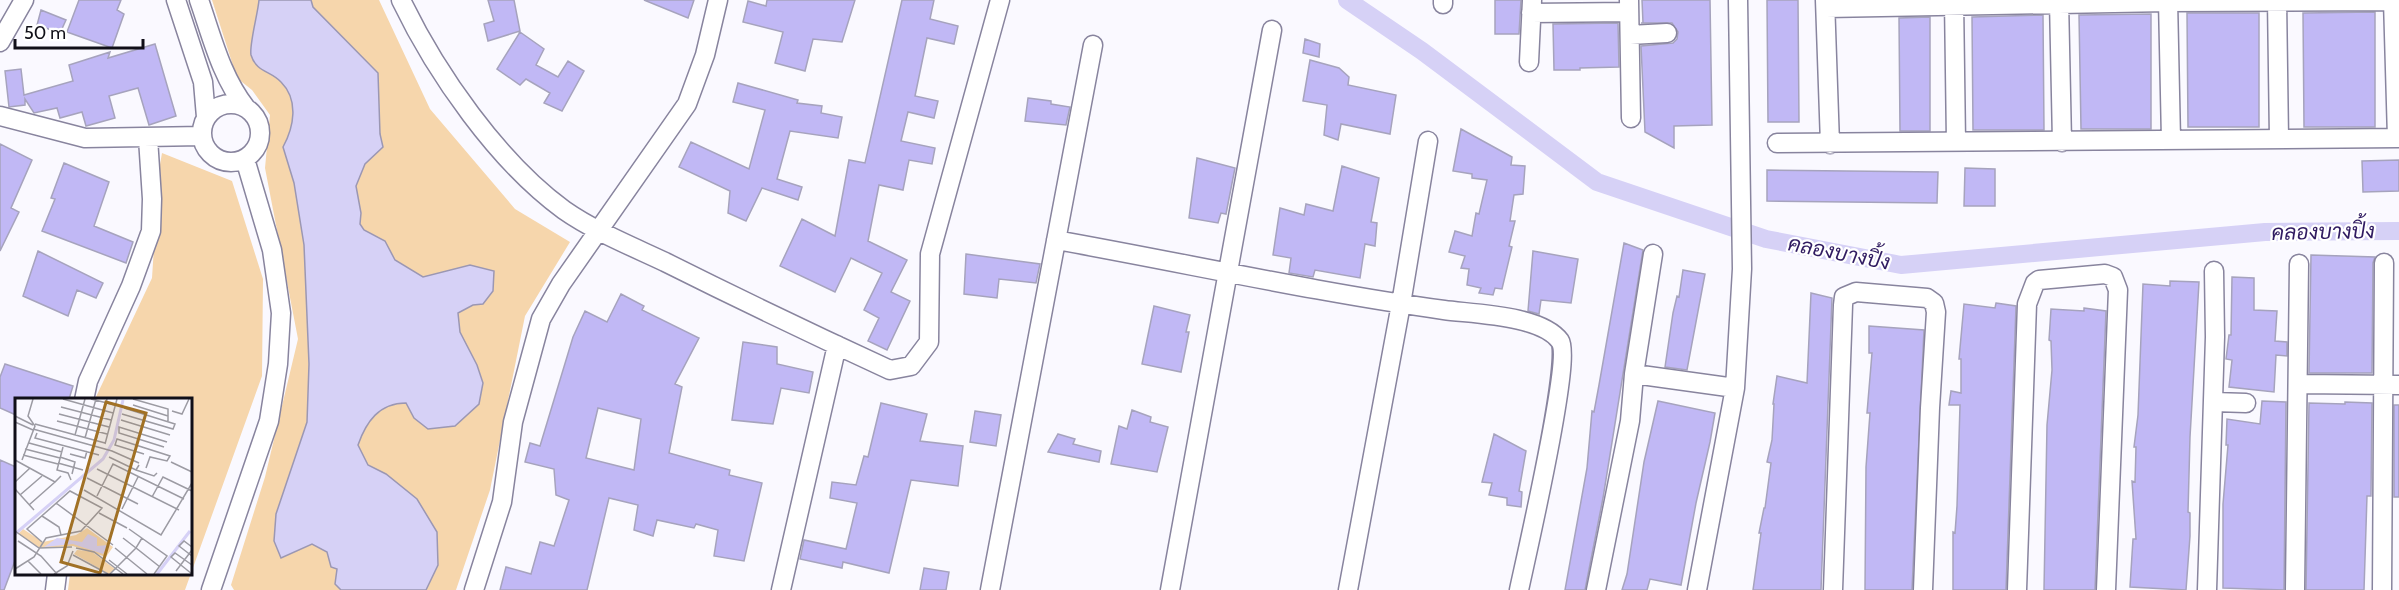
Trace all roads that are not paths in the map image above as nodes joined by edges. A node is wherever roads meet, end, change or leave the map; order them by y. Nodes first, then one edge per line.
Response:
1 (24, 0) edge
2 (176, 0) edge
3 (199, 0) edge
4 (401, 0) edge
5 (718, 0) edge
6 (999, 0) edge
7 (1738, 0) edge
8 (2277, 0) edge
9 (2393, 0) edge
10 (2399, 0) edge
11 (2168, 1) edge
12 (2060, 2) edge
13 (1954, 3) edge
14 (1826, 4) edge
15 (1532, 6) edge
16 (1629, 6) edge
17 (1272, 30) dead end
18 (1667, 33) dead end
19 (1630, 35) junction
20 (0, 42) edge
21 (1094, 45) dead end
22 (1529, 63) dead end
23 (246, 108) junction
24 (0, 116) edge
25 (206, 117) junction
26 (1631, 118) dead end
27 (202, 136) junction
28 (148, 138) junction
29 (2398, 138) edge
30 (2279, 139) junction
31 (2171, 140) junction
32 (1428, 141) dead end
33 (1956, 142) junction
34 (2062, 142) junction
35 (1777, 143) dead end
36 (1830, 144) junction
37 (245, 159) junction
38 (599, 230) junction
39 (1056, 240) junction
40 (1653, 254) dead end
41 (2384, 263) dead end
42 (2299, 264) dead end
43 (2214, 271) dead end
44 (1229, 272) junction
45 (1401, 304) junction
46 (837, 345) junction
47 (1634, 374) junction
48 (2299, 384) junction
49 (2390, 385) edge
50 (1735, 388) junction
51 (84, 398) edge
52 (2214, 402) junction
53 (2246, 403) dead end
54 (57, 575) edge
55 (216, 586) edge
56 (55, 590) edge
57 (474, 590) edge
58 (781, 590) edge
59 (990, 590) edge
60 (1170, 590) edge
61 (1348, 590) edge
62 (1519, 590) edge
63 (1596, 590) edge
64 (1697, 590) edge
65 (1833, 590) edge
66 (1923, 590) edge
67 (2017, 590) edge
68 (2106, 590) edge
69 (2207, 590) edge
70 (2295, 590) edge
71 (2382, 590) edge

1 - 20 street
2 - 25 street
3 - 23 street
4 - 38 street
5 - 38 street
6 - 46 street
7 - 50 street
8 - 9 street
8 - 11 street
8 - 30 street
9 - 10 street
9 - 29 street
11 - 12 street
11 - 31 street
12 - 13 street
12 - 34 street
13 - 14 street
13 - 33 street
14 - 36 street
15 - 16 street
15 - 22 street
16 - 19 street
17 - 44 street
18 - 19 street
19 - 26 street
21 - 39 street
23 - 25 street
23 - 37 street
24 - 28 street
25 - 27 street
27 - 28 street
27 - 37 street
28 - 51 street
29 - 30 street
30 - 31 street
31 - 34 street
32 - 45 street
33 - 34 street
33 - 36 street
35 - 36 street
37 - 55 street
38 - 46 street
38 - 57 street
39 - 44 street
39 - 59 street
40 - 47 street
41 - 49 street
42 - 48 street
43 - 52 street
44 - 45 street
44 - 60 street
45 - 61 street
45 - 62 street
46 - 58 street
47 - 50 street
47 - 63 street
48 - 49 street
48 - 70 street
49 - 71 street
50 - 64 street
52 - 53 street
52 - 69 street
54 - 56 street
65 - 66 street
67 - 68 street

